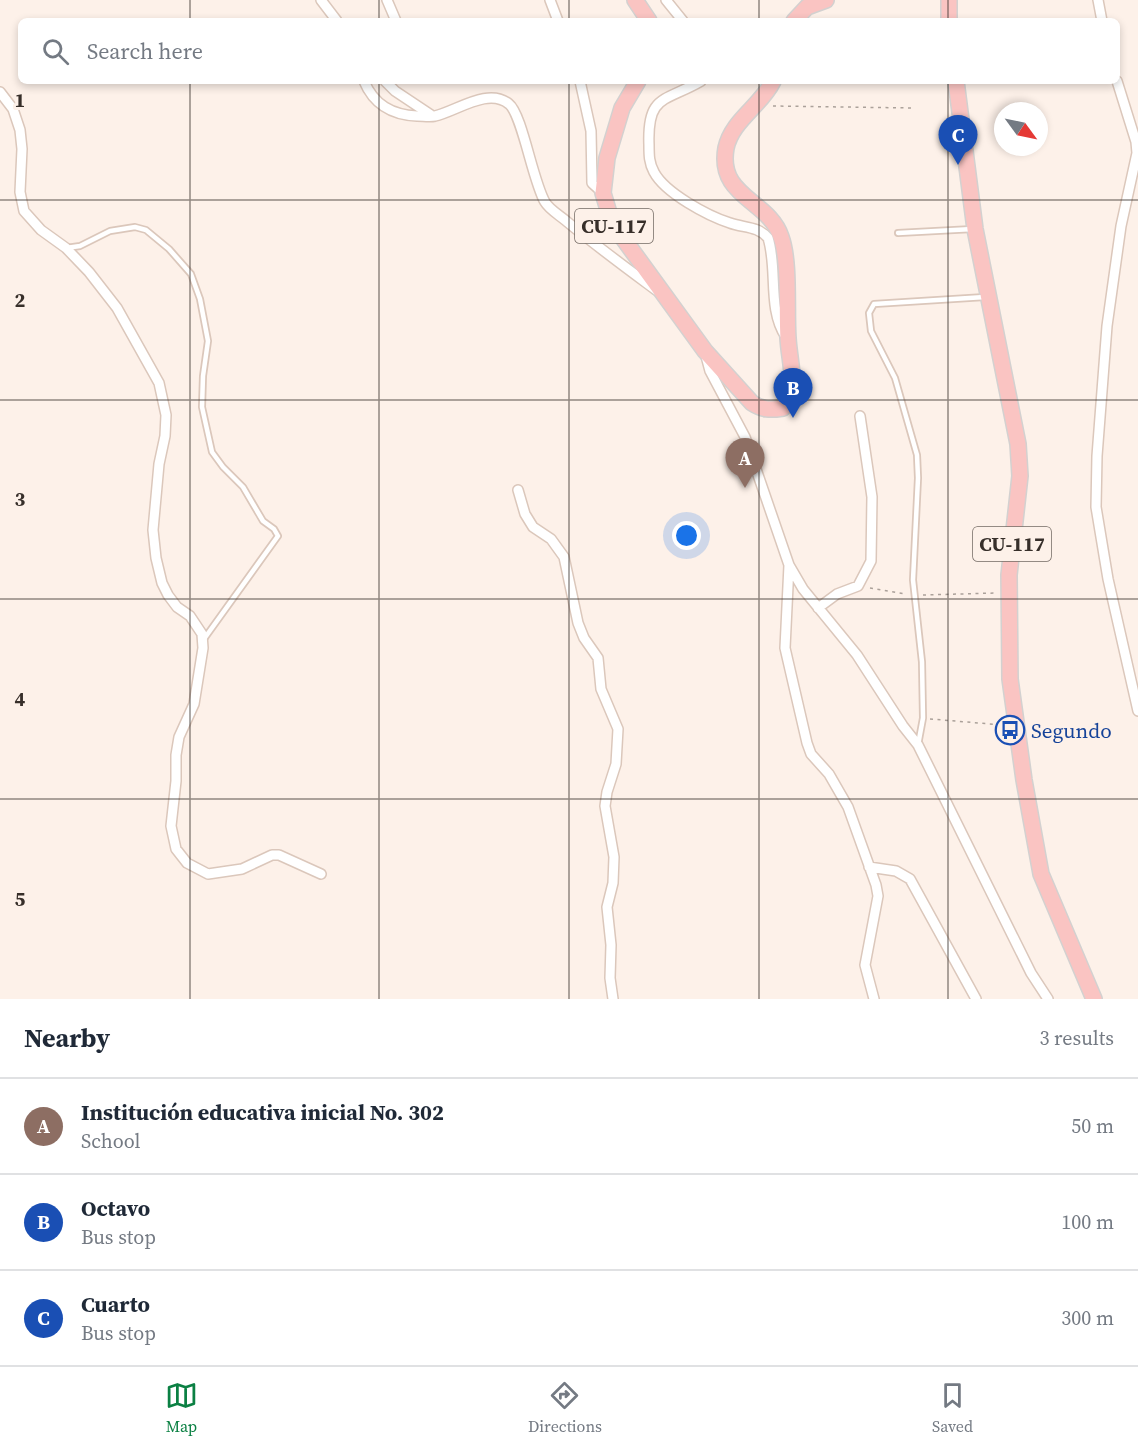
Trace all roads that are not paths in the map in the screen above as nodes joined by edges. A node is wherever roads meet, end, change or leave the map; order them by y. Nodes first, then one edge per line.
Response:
1 (321, 0) edge
2 (387, 0) edge
3 (550, 0) edge
4 (635, 0) edge
5 (666, 0) edge
6 (825, 0) edge
7 (950, 0) edge
8 (1098, 0) edge
9 (335, 18) edge
10 (395, 18) edge
11 (557, 18) edge
12 (647, 18) edge
13 (680, 18) edge
14 (797, 18) edge
15 (949, 18) edge
16 (1101, 18) edge
17 (365, 84) edge
18 (388, 84) edge
19 (581, 84) edge
20 (636, 84) edge
21 (695, 84) edge
22 (771, 84) edge
23 (956, 84) edge
24 (1118, 84) edge
25 (0, 92) edge
26 (434, 117) junction
27 (603, 193) junction
28 (975, 229) junction
29 (898, 233) dead end
30 (66, 248) junction
31 (989, 297) junction
32 (668, 298) junction
33 (788, 339) junction
34 (705, 351) junction
35 (860, 416) dead end
36 (518, 490) dead end
37 (789, 565) junction
38 (818, 608) junction
39 (202, 642) junction
40 (1138, 711) edge
41 (918, 745) junction
42 (868, 867) junction
43 (321, 874) dead end
44 (613, 999) edge
45 (874, 999) edge
46 (976, 999) edge
47 (1048, 999) edge
48 (1094, 999) edge

1 - 9 street
2 - 10 street
3 - 11 street
4 - 12 main road
5 - 13 street
6 - 14 main road
7 - 15 main road
8 - 16 street
17 - 26 street
18 - 26 street
19 - 27 street
20 - 27 main road, CU-117
21 - 33 street
22 - 33 main road, CU-117
23 - 28 main road, CU-117
24 - 40 street
25 - 30 street
26 - 32 street
27 - 32 main road, CU-117
28 - 29 lane
28 - 31 main road, CU-117
30 - 39 street
30 - 39 lane
31 - 41 lane
31 - 48 main road, CU-117
32 - 34 main road, CU-117
33 - 34 main road, CU-117
34 - 37 street
35 - 38 street
36 - 44 street
37 - 38 street
37 - 42 street
38 - 41 street
39 - 43 street
41 - 47 street
42 - 45 street
42 - 46 street

